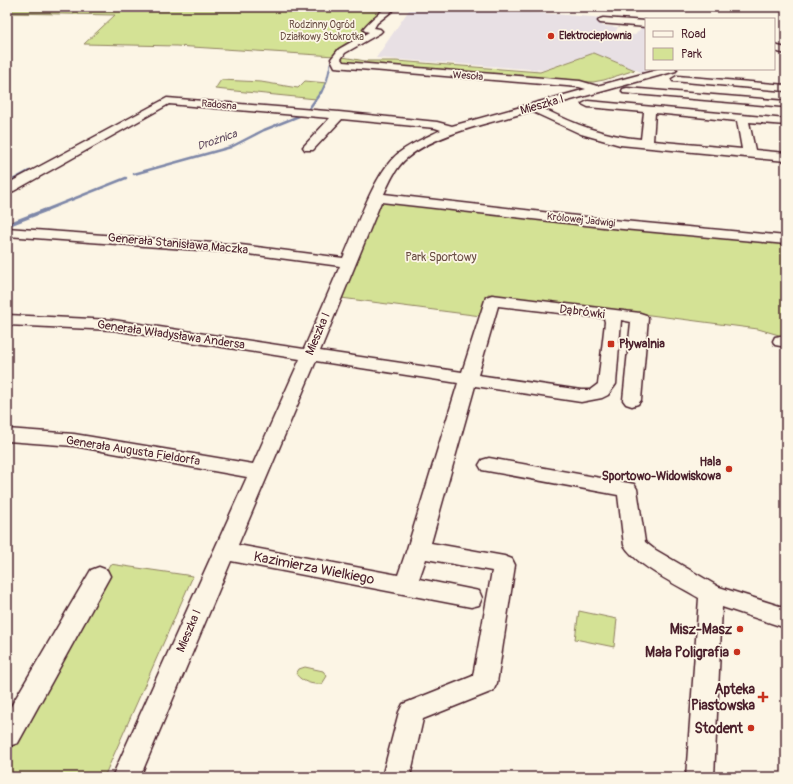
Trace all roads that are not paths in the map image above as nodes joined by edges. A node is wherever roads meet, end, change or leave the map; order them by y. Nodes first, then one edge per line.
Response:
1 (393, 7) edge
2 (603, 22) dead end
3 (645, 24) edge
4 (775, 48) edge
5 (786, 51) edge
6 (674, 74) edge
7 (786, 88) edge
8 (596, 90) junction
9 (627, 91) dead end
10 (588, 104) dead end
11 (786, 104) edge
12 (533, 108) junction
13 (650, 110) junction
14 (339, 115) junction
15 (742, 118) junction
16 (786, 122) edge
17 (451, 130) junction
18 (647, 144) junction
19 (309, 147) dead end
20 (749, 153) junction
21 (786, 157) edge
22 (7, 189) edge
23 (376, 197) junction
24 (7, 232) edge
25 (786, 240) edge
26 (349, 263) junction
27 (611, 315) junction
28 (7, 320) edge
29 (310, 355) junction
30 (468, 379) junction
31 (632, 400) dead end
32 (7, 435) edge
33 (489, 465) dead end
34 (258, 472) junction
35 (418, 549) junction
36 (224, 551) junction
37 (99, 576) dead end
38 (405, 585) junction
39 (711, 594) junction
40 (471, 598) dead end
41 (786, 618) edge
42 (8, 735) edge
43 (126, 777) edge
44 (396, 777) edge
45 (700, 777) edge

1 - 8 street, Wesoła
2 - 3 street
4 - 5 street
6 - 7 street
6 - 8 street, Mieszka I
8 - 12 street, Mieszka I
9 - 11 street
10 - 13 street
12 - 17 street, Mieszka I
12 - 18 street
13 - 15 street
13 - 18 street
14 - 17 street, Radosna
14 - 19 street
14 - 22 street, Radosna
15 - 16 street
15 - 20 street
17 - 23 street, Mieszka I
18 - 20 street
20 - 21 street
23 - 25 street, Królowej Jadwigi
23 - 26 street, Mieszka I
24 - 26 street, Generała Stanisława Maczka
26 - 29 street, Mieszka I
27 - 30 street, Dąbrówki
27 - 30 street, Dąbrówki
27 - 31 street
28 - 29 street, Generała Władysława Andersa
29 - 30 street, Dąbrówki
29 - 34 street, Mieszka I
30 - 35 street
32 - 34 street, Generała Augusta Fieldorfa
33 - 39 street
34 - 36 street, Mieszka I
35 - 38 street
35 - 44 street
36 - 38 street, Kazimierza Wielkiego
36 - 43 street, Mieszka I
37 - 42 street
38 - 40 street, Kazimierza Wielkiego
39 - 41 street
39 - 45 street

